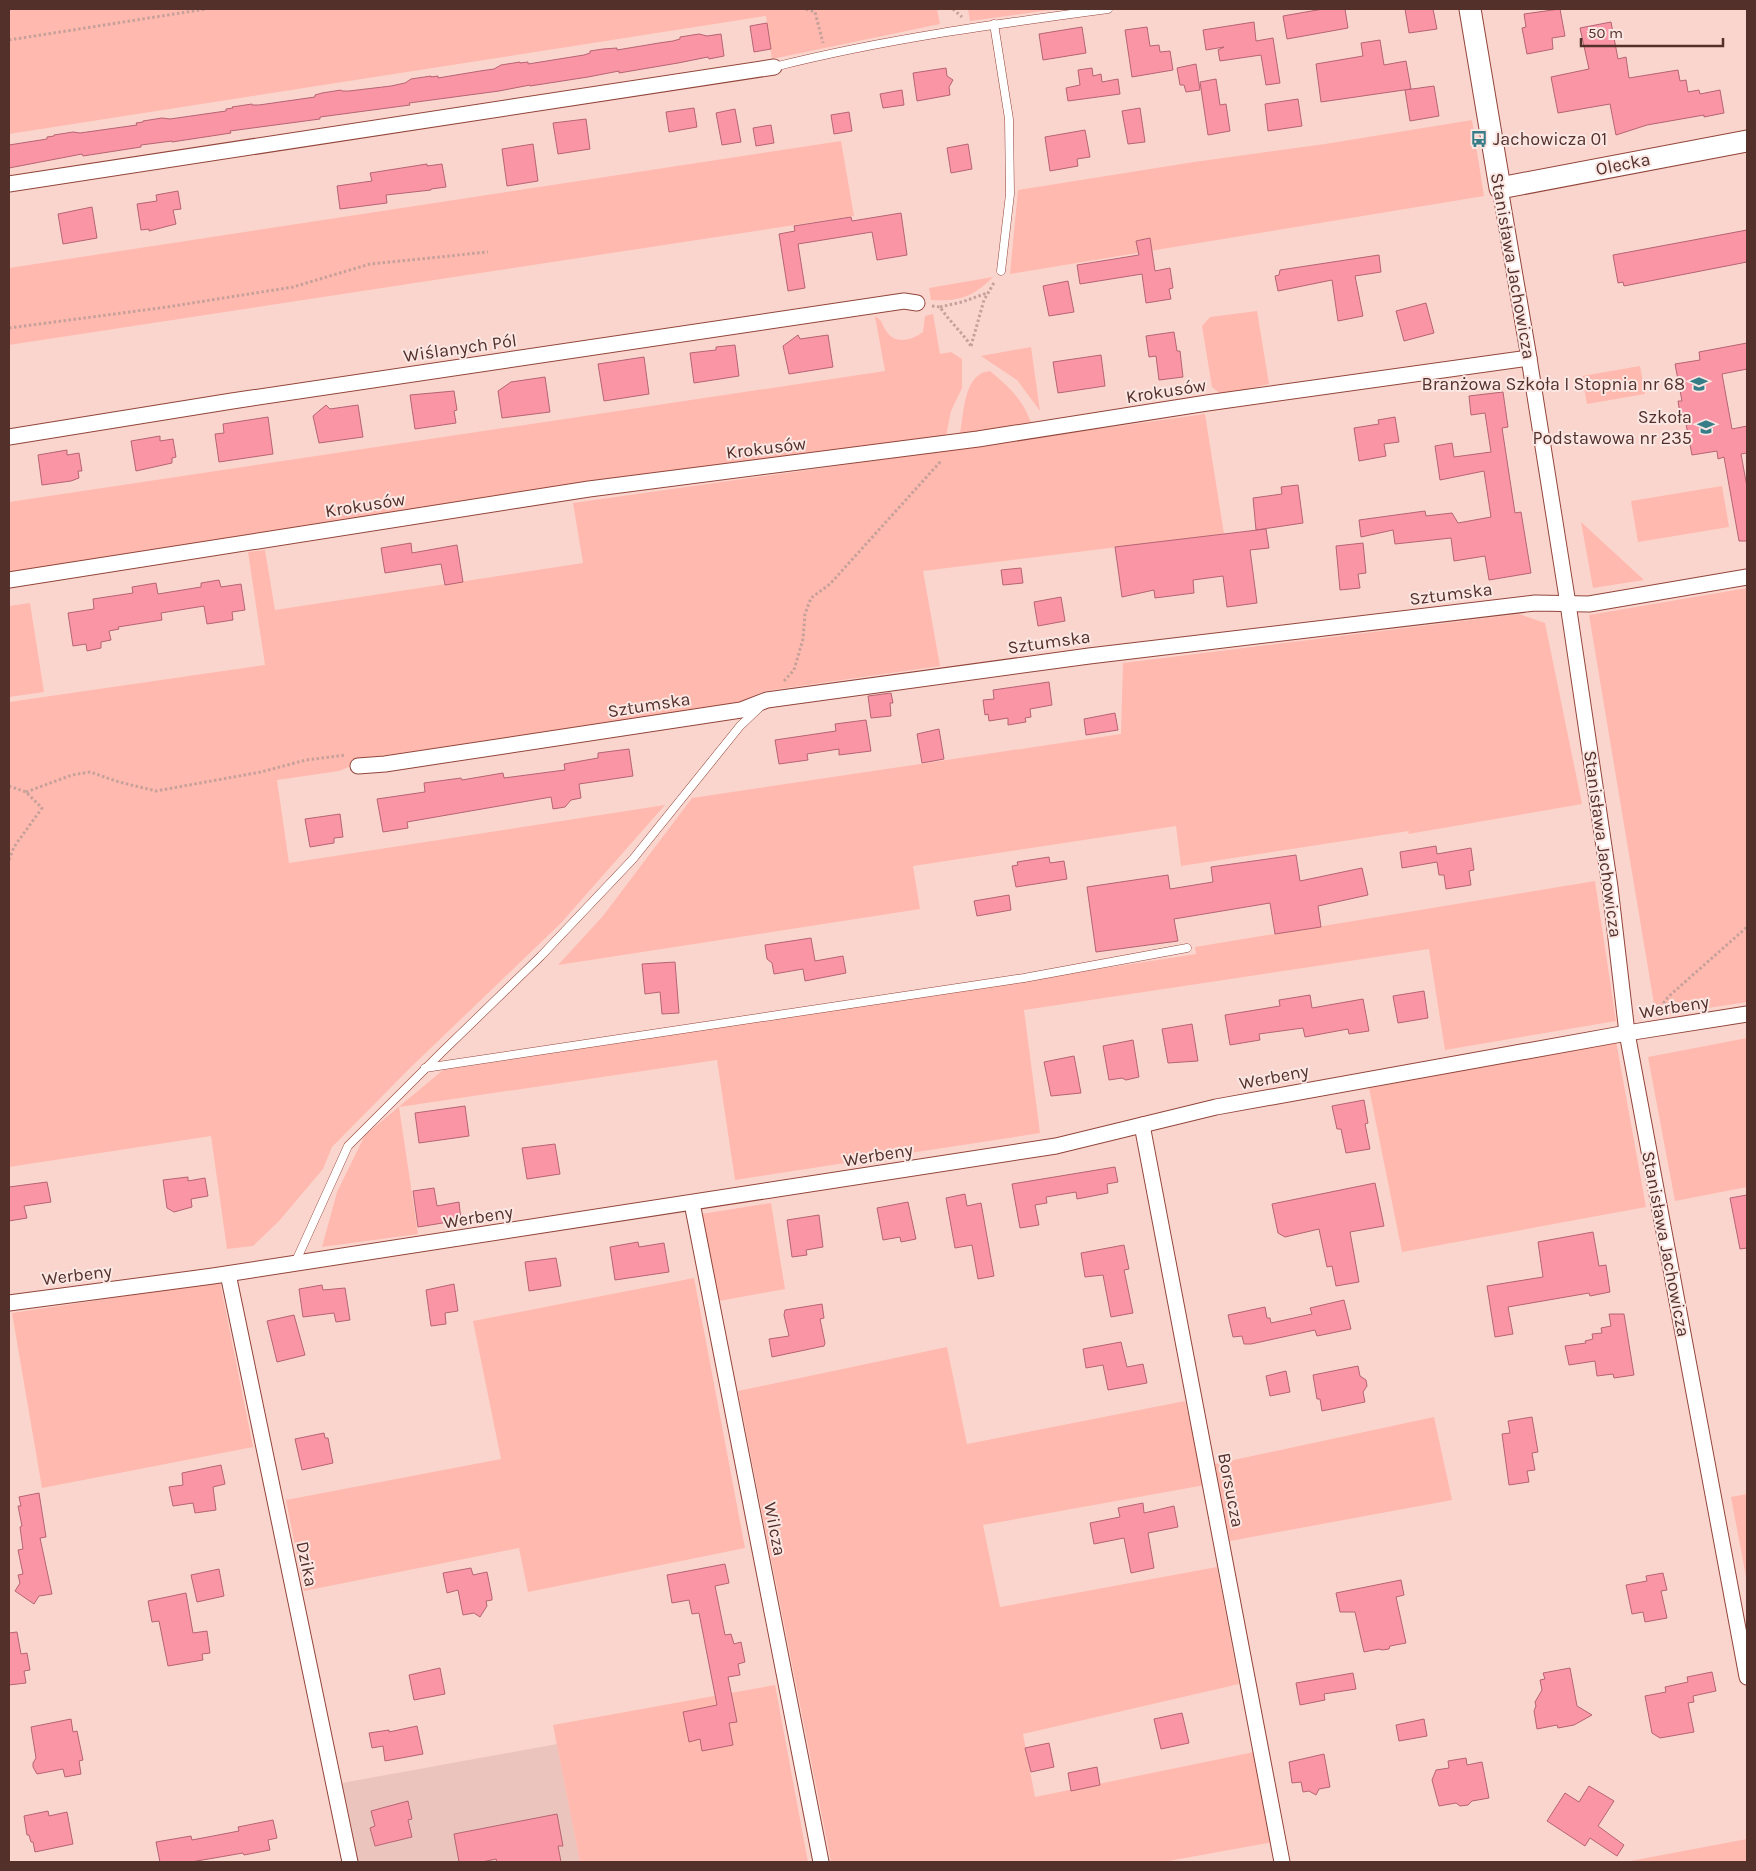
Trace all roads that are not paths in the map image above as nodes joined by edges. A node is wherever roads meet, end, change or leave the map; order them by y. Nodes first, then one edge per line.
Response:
1 (1108, 9) edge
2 (1470, 9) edge
3 (994, 24) junction
4 (774, 67) joint
5 (1747, 141) edge
6 (9, 184) edge
7 (1500, 188) junction
8 (1002, 270) road end
9 (924, 305) road end
10 (1529, 358) junction
11 (9, 437) edge
12 (1747, 577) edge
13 (9, 580) edge
14 (1568, 604) junction
15 (767, 700) junction
16 (354, 760) road end
17 (1187, 948) dead end
18 (1747, 1014) edge
19 (1627, 1033) junction
20 (425, 1068) junction
21 (1142, 1125) junction
22 (692, 1203) junction
23 (295, 1263) junction
24 (228, 1274) junction
25 (9, 1303) edge
26 (1747, 1677) edge
27 (350, 1862) edge
28 (821, 1862) edge
29 (1282, 1862) edge

1 - 3 lane
2 - 7 street, Stanisława Jachowicza
3 - 4 lane
3 - 8 lane
4 - 6 street
5 - 7 street, Olecka
7 - 10 street, Stanisława Jachowicza
9 - 11 street, Wiślanych Pól
10 - 13 street, Krokusów
10 - 14 street, Stanisława Jachowicza
12 - 14 street, Sztumska
14 - 15 street, Sztumska
14 - 19 street, Stanisława Jachowicza
15 - 16 street, Sztumska
15 - 20 lane
17 - 20 lane
18 - 19 street, Werbeny
19 - 21 street, Werbeny
19 - 26 street, Stanisława Jachowicza
20 - 23 lane
21 - 22 street, Werbeny
21 - 29 street, Borsucza
22 - 23 street, Werbeny
22 - 28 street, Wilcza
23 - 24 street, Werbeny
24 - 25 street, Werbeny
24 - 27 street, Dzika

